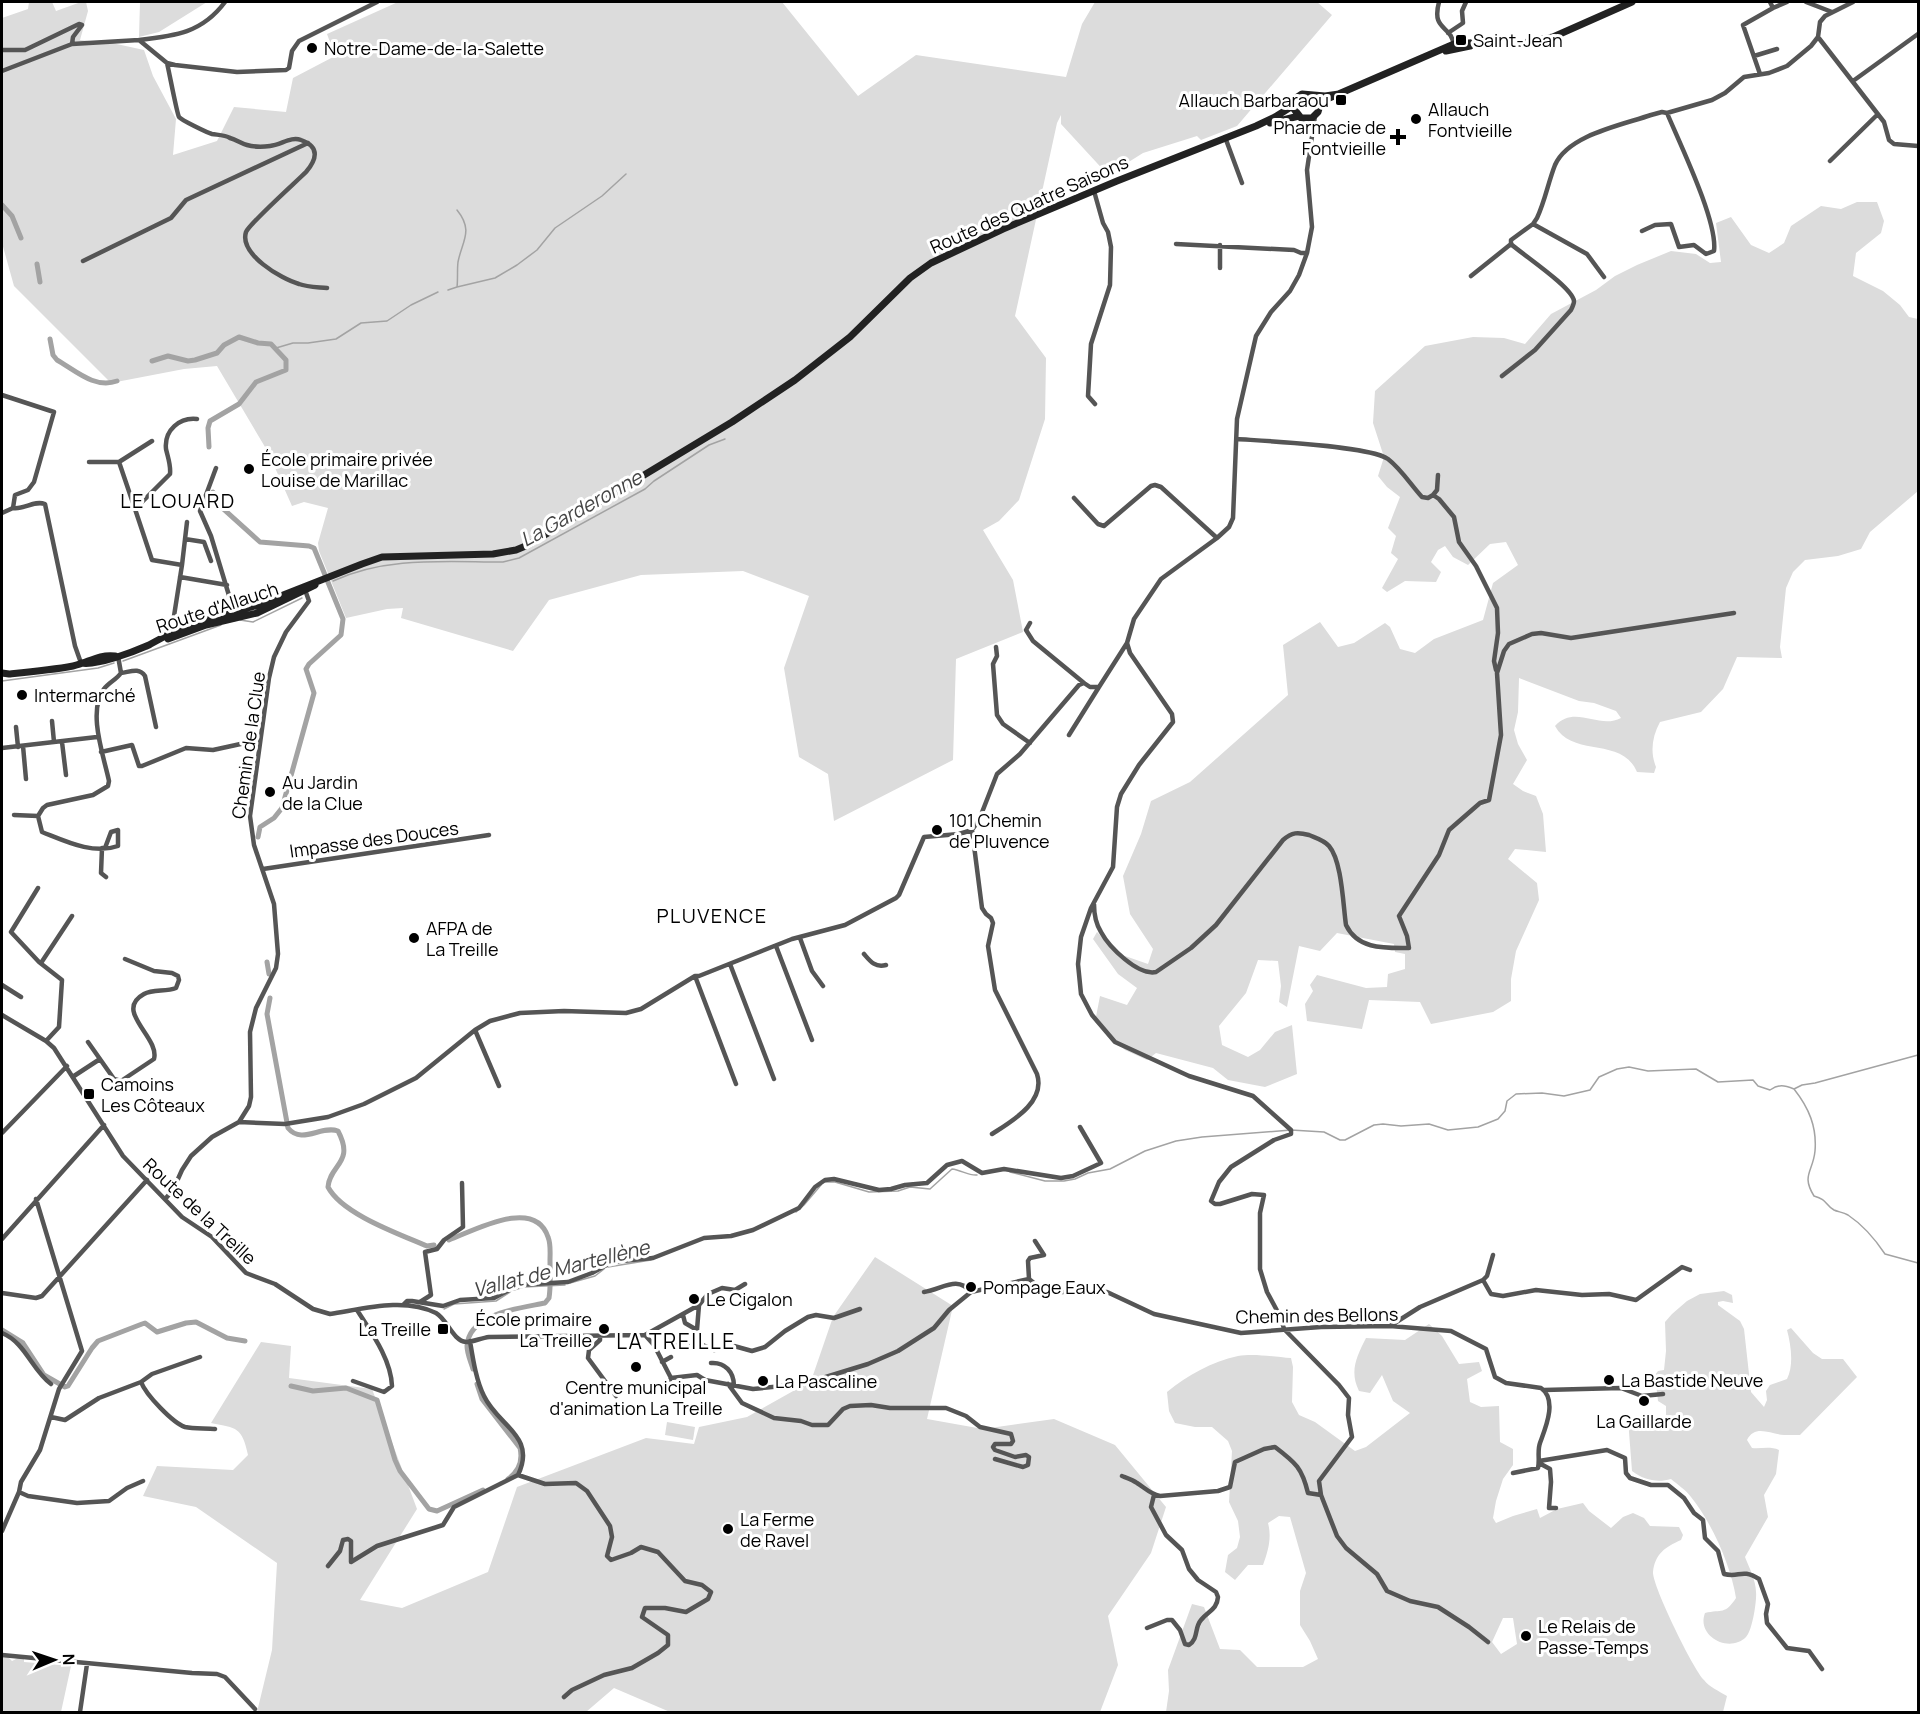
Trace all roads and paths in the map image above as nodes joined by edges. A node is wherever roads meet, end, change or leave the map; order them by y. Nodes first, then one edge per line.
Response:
1 (225, 2) edge
2 (377, 2) edge
3 (1439, 2) edge
4 (1466, 2) edge
5 (1632, 2) edge
6 (1770, 2) edge
7 (1787, 2) edge
8 (1806, 2) edge
9 (1853, 2) edge
10 (1773, 8) junction
11 (1832, 12) junction
12 (1448, 33) junction
13 (1918, 34) edge
14 (1818, 37) junction
15 (139, 40) junction
16 (72, 44) junction
17 (1452, 47) junction
18 (1777, 49) dead end
19 (2, 50) edge
20 (1754, 56) junction
21 (168, 63) junction
22 (2, 71) edge
23 (1760, 74) junction
24 (1853, 81) junction
25 (1339, 94) junction
26 (1314, 95) junction
27 (1294, 105) junction
28 (1320, 105) junction
29 (1667, 113) junction
30 (1878, 114) junction
31 (1315, 116) junction
32 (1301, 117) junction
33 (1256, 126) junction
34 (1313, 128) junction
35 (1225, 137) junction
36 (308, 143) junction
37 (1918, 146) edge
38 (1830, 161) dead end
39 (1242, 183) dead end
40 (1094, 191) junction
41 (1533, 224) junction
42 (1642, 231) dead end
43 (1176, 244) dead end
44 (1511, 244) junction
45 (1220, 245) junction
46 (1307, 253) junction
47 (83, 261) dead end
48 (1220, 268) dead end
49 (1471, 276) dead end
50 (1604, 277) dead end
51 (327, 288) dead end
52 (1502, 376) dead end
53 (2, 395) edge
54 (1095, 404) dead end
55 (197, 419) dead end
56 (1237, 439) junction
57 (152, 441) dead end
58 (89, 462) dead end
59 (119, 462) junction
60 (216, 468) dead end
61 (1438, 475) dead end
62 (1433, 495) junction
63 (1074, 498) dead end
64 (13, 508) junction
65 (135, 509) junction
66 (2, 513) edge
67 (188, 522) dead end
68 (550, 533) joint
69 (185, 538) junction
70 (1216, 538) junction
71 (210, 561) dead end
72 (182, 565) junction
73 (180, 577) junction
74 (227, 585) junction
75 (304, 588) junction
76 (1734, 613) dead end
77 (235, 614) junction
78 (174, 616) dead end
79 (1030, 622) dead end
80 (1126, 643) junction
81 (996, 647) dead end
82 (116, 656) junction
83 (81, 663) junction
84 (2, 673) edge
85 (121, 673) junction
86 (1497, 673) junction
87 (1084, 683) junction
88 (1099, 687) junction
89 (52, 721) dead end
90 (16, 727) dead end
91 (156, 727) dead end
92 (1069, 735) dead end
93 (97, 737) junction
94 (259, 740) junction
95 (54, 742) junction
96 (62, 742) junction
97 (1030, 743) junction
98 (20, 746) junction
99 (2, 748) edge
100 (101, 752) junction
101 (66, 775) dead end
102 (26, 779) dead end
103 (14, 815) dead end
104 (38, 816) junction
105 (972, 830) junction
106 (489, 835) dead end
107 (102, 848) junction
108 (263, 868) junction
109 (106, 877) dead end
110 (38, 888) dead end
111 (1094, 902) junction
112 (72, 916) dead end
113 (801, 938) junction
114 (776, 946) junction
115 (864, 954) dead end
116 (125, 959) dead end
117 (41, 963) junction
118 (730, 964) junction
119 (886, 966) dead end
120 (695, 975) junction
121 (2, 985) edge
122 (823, 986) dead end
123 (21, 998) dead end
124 (2, 1015) edge
125 (475, 1030) junction
126 (812, 1040) dead end
127 (46, 1041) junction
128 (88, 1042) dead end
129 (100, 1059) junction
130 (67, 1066) junction
131 (74, 1076) junction
132 (774, 1079) dead end
133 (736, 1084) dead end
134 (500, 1086) dead end
135 (239, 1122) junction
136 (104, 1125) junction
137 (1080, 1127) dead end
138 (2, 1133) edge
139 (992, 1134) dead end
140 (147, 1180) junction
141 (462, 1183) dead end
142 (166, 1198) junction
143 (36, 1199) junction
144 (2, 1239) edge
145 (1035, 1241) dead end
146 (1493, 1255) dead end
147 (1690, 1270) dead end
148 (60, 1278) junction
149 (1029, 1279) junction
150 (1483, 1280) junction
151 (745, 1284) dead end
152 (924, 1292) dead end
153 (971, 1292) junction
154 (2, 1293) edge
155 (420, 1302) junction
156 (404, 1305) junction
157 (699, 1305) junction
158 (860, 1309) dead end
159 (357, 1310) junction
160 (683, 1315) junction
161 (1390, 1326) junction
162 (1284, 1329) junction
163 (697, 1330) junction
164 (2, 1333) edge
165 (645, 1335) junction
166 (600, 1336) junction
167 (674, 1338) dead end
168 (469, 1341) junction
169 (696, 1342) junction
170 (200, 1357) dead end
171 (671, 1357) dead end
172 (662, 1362) junction
173 (711, 1363) dead end
174 (671, 1378) junction
175 (353, 1381) dead end
176 (141, 1382) junction
177 (51, 1384) dead end
178 (728, 1384) junction
179 (734, 1386) junction
180 (649, 1387) dead end
181 (1544, 1390) junction
182 (1663, 1394) dead end
183 (616, 1396) dead end
184 (51, 1418) junction
185 (215, 1429) dead end
186 (995, 1459) dead end
187 (1539, 1462) junction
188 (1513, 1473) dead end
189 (518, 1476) junction
190 (1122, 1476) dead end
191 (143, 1481) dead end
192 (19, 1492) junction
193 (1154, 1495) junction
194 (1321, 1495) junction
195 (1556, 1508) dead end
196 (2, 1531) edge
197 (328, 1566) dead end
198 (1147, 1628) dead end
199 (1488, 1642) dead end
200 (2, 1655) edge
201 (87, 1664) junction
202 (1822, 1670) dead end
203 (564, 1697) dead end
204 (255, 1709) dead end
205 (80, 1713) edge

1 - 15 street
2 - 21 street
3 - 12 street
4 - 12 street
5 - 17 main road, Route des Quatre Saisons
6 - 10 street
7 - 10 street
8 - 11 street
9 - 11 street
10 - 20 street
11 - 14 street
12 - 17 street
13 - 24 street
14 - 23 street
14 - 24 street
15 - 16 street
15 - 21 street
16 - 19 street
16 - 22 street
17 - 25 main road, Route des Quatre Saisons
18 - 20 street
20 - 23 street
21 - 36 street
23 - 29 street
24 - 30 street
25 - 26 main road, Route des Quatre Saisons
25 - 28 main road, Route des Quatre Saisons
26 - 27 main road, Route des Quatre Saisons
26 - 28 main road
27 - 32 main road
27 - 33 main road, Route des Quatre Saisons
28 - 31 main road
29 - 41 street
29 - 42 street
30 - 37 street
30 - 38 street
31 - 32 main road, Route des Quatre Saisons
31 - 34 street
32 - 33 main road, Route des Quatre Saisons
32 - 34 street
33 - 35 main road, Route des Quatre Saisons
34 - 46 street
35 - 39 street
35 - 40 main road, Route des Quatre Saisons
36 - 47 street
36 - 51 street
40 - 54 street
40 - 68 main road, Route des Quatre Saisons
41 - 44 street
41 - 50 street
43 - 45 street
44 - 49 street
44 - 52 street
45 - 46 street
45 - 48 street
46 - 56 street
53 - 64 street
55 - 65 street
56 - 62 street
56 - 70 street
57 - 59 street
58 - 59 street
59 - 65 street
60 - 74 street
61 - 62 street
62 - 86 street
63 - 70 street
64 - 66 street
64 - 83 street
65 - 72 street
67 - 69 street
68 - 75 main road, Route d'Allauch
69 - 71 street
69 - 72 street
70 - 80 street
72 - 73 street
73 - 74 street
73 - 78 street
74 - 77 street
75 - 77 main road, Route d'Allauch
75 - 94 street, Chemin de la Clue
76 - 86 street
77 - 82 main road, Route d'Allauch
79 - 87 street
80 - 88 street
80 - 111 street
81 - 97 street
82 - 83 main road, Route d'Allauch
82 - 85 street
83 - 84 main road, Route d'Allauch
85 - 91 street
85 - 93 street
86 - 111 street
87 - 88 street
87 - 97 street
88 - 92 street
89 - 95 street
90 - 98 street
93 - 96 street
93 - 100 street
94 - 100 street
94 - 108 street, Chemin de la Clue
95 - 96 street
95 - 98 street
96 - 101 street
97 - 105 street
98 - 99 street
98 - 102 street
100 - 104 street
103 - 104 street
104 - 107 street
105 - 113 street
105 - 139 street
106 - 108 street, Impasse des Douces
107 - 107 street
107 - 109 street
108 - 135 street, Chemin de la Clue
110 - 117 street
111 - 162 street
112 - 117 street
113 - 114 street
113 - 122 street
114 - 118 street
114 - 126 street
115 - 119 street
116 - 129 street
117 - 127 street
118 - 120 street
118 - 132 street
120 - 125 street
120 - 133 street
121 - 123 street
124 - 127 street, Route de la Treille
125 - 134 street
125 - 135 street
127 - 130 street, Route de la Treille
128 - 129 street
129 - 131 street
130 - 131 street, Route de la Treille
130 - 138 street
131 - 136 street, Route de la Treille
135 - 142 street
136 - 140 street, Route de la Treille
136 - 143 street
137 - 155 street
140 - 142 street, Route de la Treille
140 - 148 street
141 - 155 street
142 - 159 street, Route de la Treille
143 - 144 street
143 - 148 street
145 - 149 street
146 - 150 street
147 - 150 street
148 - 154 street
148 - 184 street
149 - 153 street
149 - 162 street, Chemin des Bellons
150 - 161 street
151 - 157 street
152 - 153 street
153 - 179 street
155 - 156 street
156 - 159 street, Route de la Treille
156 - 168 street, Route de la Treille
157 - 160 street
157 - 163 street
158 - 169 street
159 - 175 street
160 - 163 street
160 - 165 street
161 - 162 street, Chemin des Bellons
161 - 181 street, Chemin des Bellons
162 - 194 street
163 - 169 street
164 - 177 street
165 - 166 street
165 - 172 street
166 - 168 street
166 - 183 street
167 - 169 street
168 - 189 street
170 - 176 street
171 - 172 street
172 - 174 street
173 - 179 street
174 - 178 street
174 - 180 street
176 - 184 street
176 - 185 street
178 - 179 street
178 - 186 street
181 - 182 street
181 - 187 street
184 - 192 street
187 - 188 street
187 - 195 street
187 - 202 street
189 - 197 street
189 - 203 street
190 - 193 street
191 - 192 street
192 - 196 street
193 - 194 street
193 - 198 street
194 - 199 street
200 - 201 street
201 - 204 street
201 - 205 street

